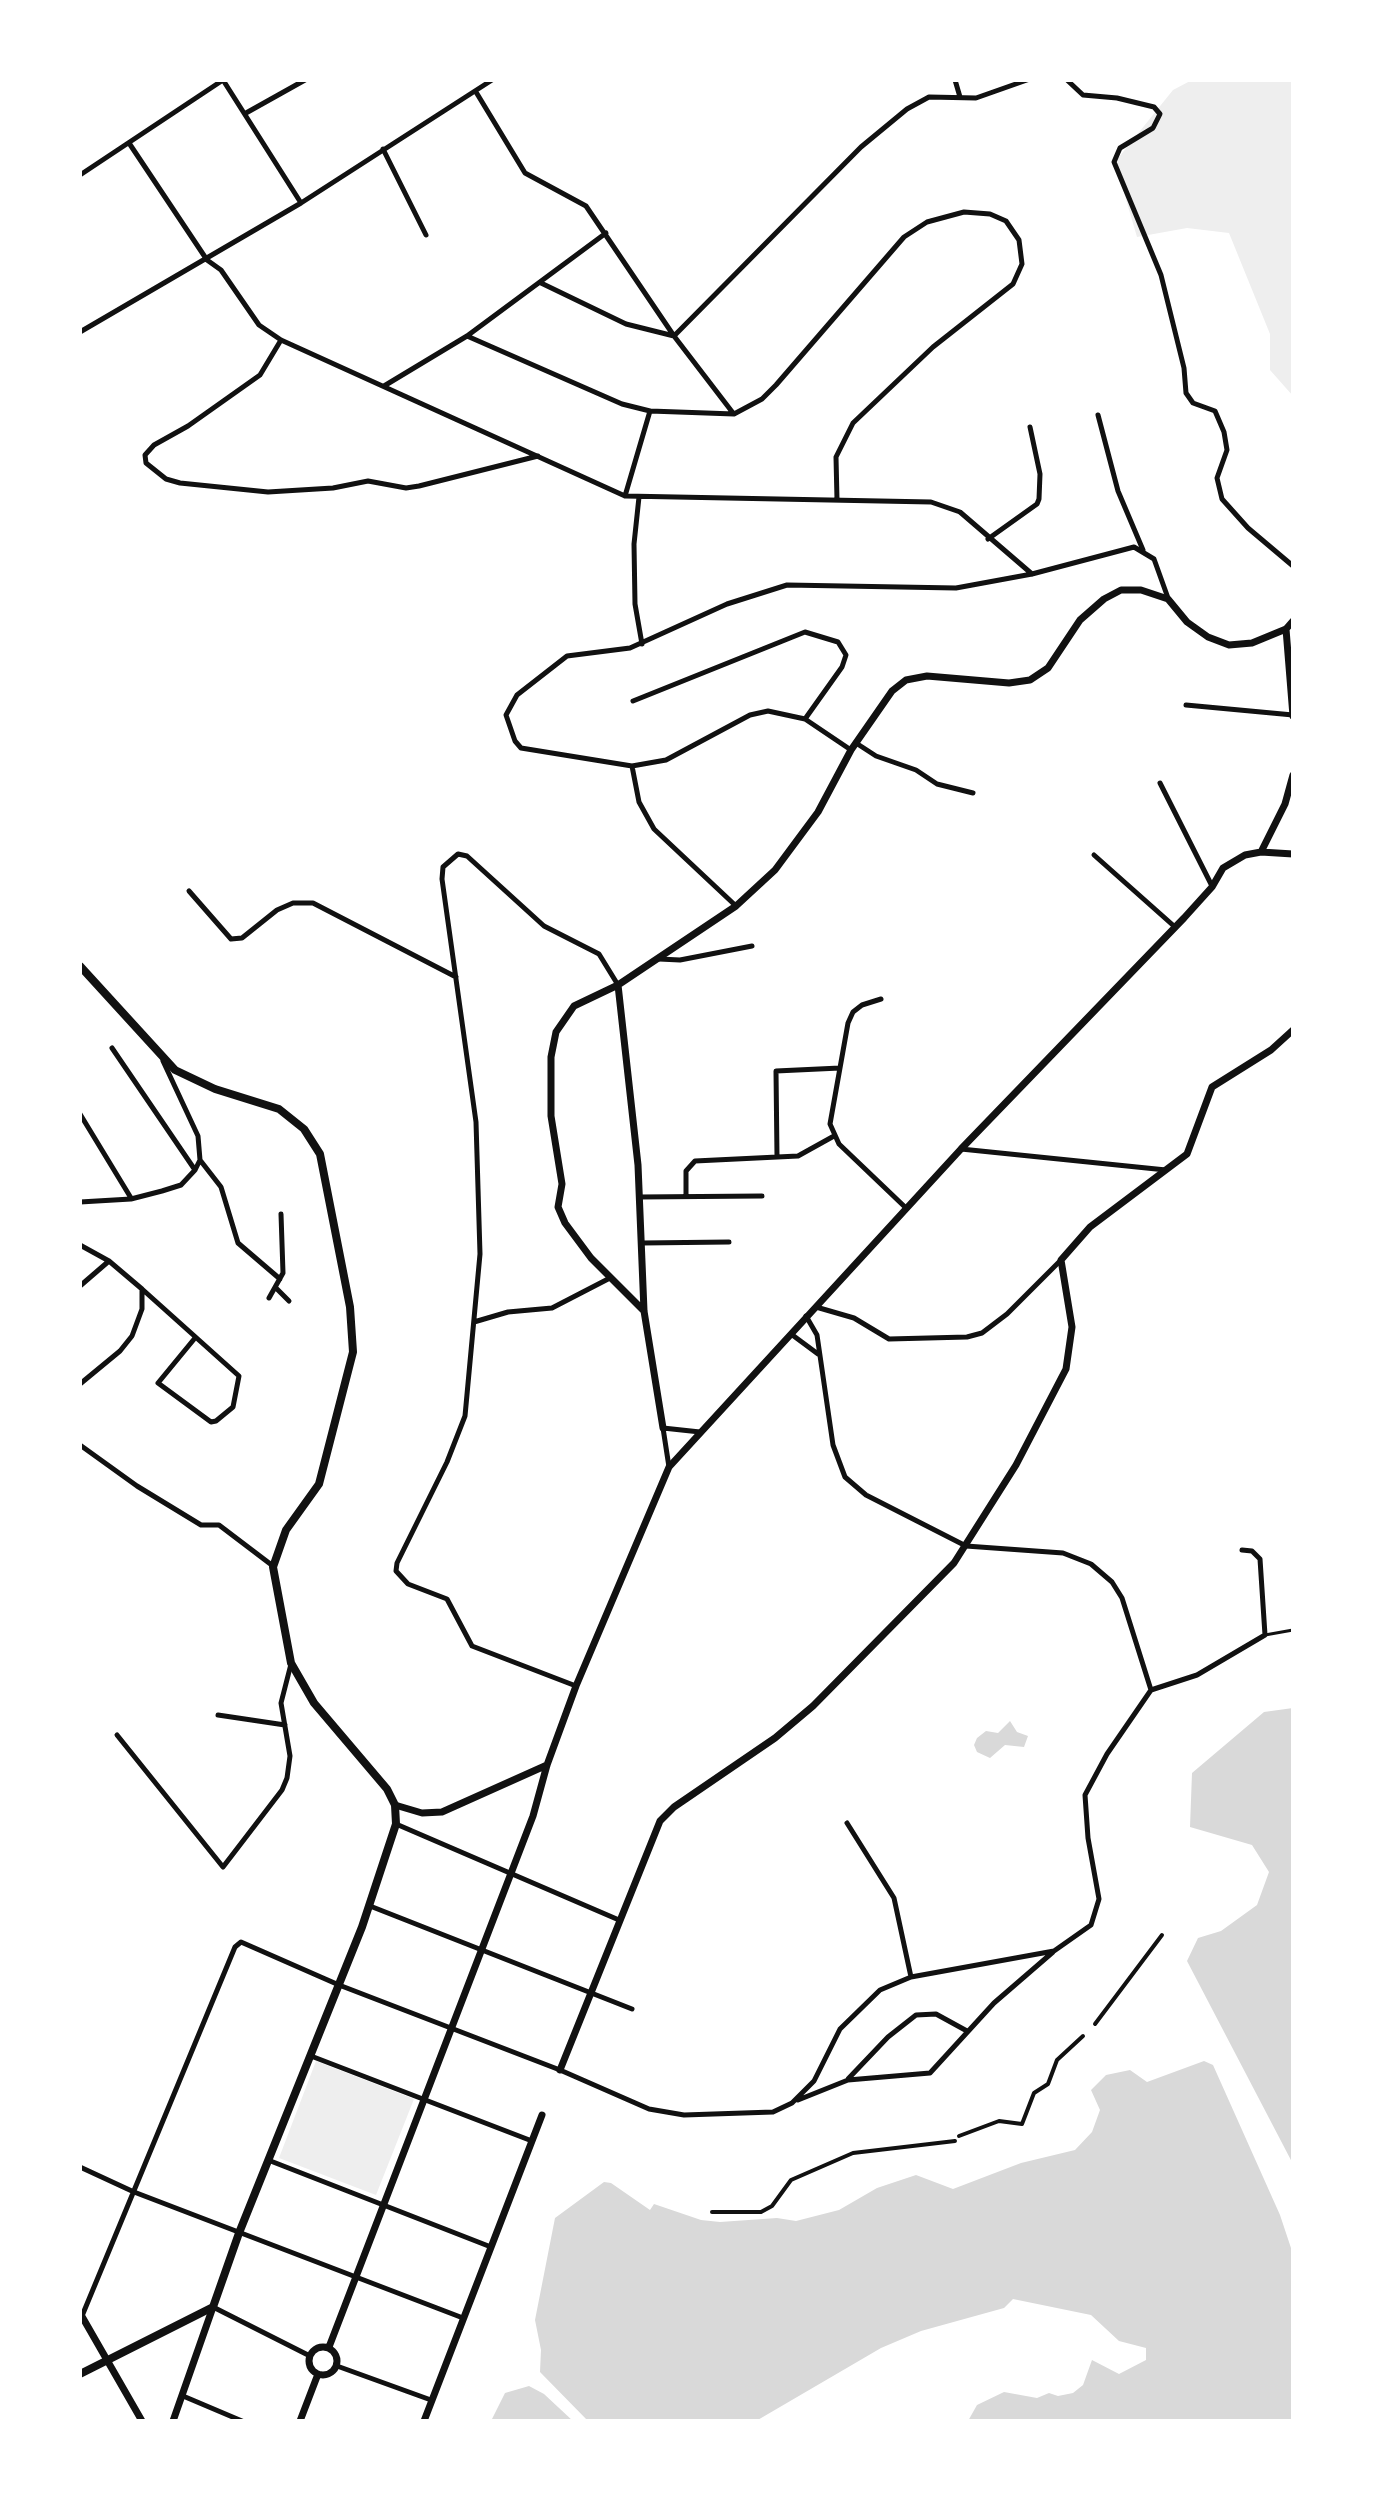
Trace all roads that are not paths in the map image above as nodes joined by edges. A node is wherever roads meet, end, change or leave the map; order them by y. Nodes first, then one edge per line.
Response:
1 (223, 80) edge
2 (305, 80) edge
3 (492, 80) edge
4 (955, 80) edge
5 (1027, 80) edge
6 (1067, 80) edge
7 (476, 92) junction
8 (960, 97) junction
9 (246, 113) junction
10 (129, 143) junction
11 (383, 149) junction
12 (80, 175) edge
13 (301, 203) junction
14 (606, 233) junction
15 (426, 235) dead end
16 (207, 260) junction
17 (541, 283) junction
18 (80, 332) edge
19 (467, 336) junction
20 (674, 336) junction
21 (281, 340) junction
22 (384, 386) junction
23 (650, 411) junction
24 (734, 414) junction
25 (1098, 415) dead end
26 (1030, 427) dead end
27 (539, 456) junction
28 (625, 496) junction
29 (639, 497) junction
30 (837, 501) junction
31 (988, 539) junction
32 (1143, 550) junction
33 (1293, 566) edge
34 (1032, 574) junction
35 (1168, 599) junction
36 (1293, 621) edge
37 (1286, 629) junction
38 (642, 644) junction
39 (633, 701) dead end
40 (1186, 705) dead end
41 (1293, 716) edge
42 (805, 719) junction
43 (854, 747) junction
44 (632, 766) junction
45 (1293, 775) edge
46 (1160, 783) dead end
47 (973, 793) dead end
48 (1293, 793) edge
49 (1285, 804) junction
50 (1261, 852) junction
51 (1293, 854) edge
52 (1094, 855) dead end
53 (1212, 887) junction
54 (189, 891) dead end
55 (736, 906) junction
56 (1175, 927) junction
57 (752, 946) dead end
58 (658, 959) junction
59 (80, 966) edge
60 (456, 977) junction
61 (618, 985) junction
62 (881, 999) dead end
63 (1293, 1030) edge
64 (112, 1048) dead end
65 (161, 1057) junction
66 (840, 1068) junction
67 (80, 1114) edge
68 (834, 1136) junction
69 (961, 1149) junction
70 (777, 1157) junction
71 (200, 1160) junction
72 (195, 1170) junction
73 (1166, 1170) junction
74 (686, 1196) junction
75 (762, 1196) dead end
76 (639, 1197) junction
77 (131, 1199) junction
78 (80, 1202) edge
79 (906, 1208) junction
80 (281, 1214) dead end
81 (729, 1242) dead end
82 (641, 1243) junction
83 (80, 1245) edge
84 (1061, 1260) junction
85 (109, 1261) junction
86 (610, 1278) junction
87 (280, 1279) junction
88 (80, 1286) edge
89 (276, 1288) junction
90 (142, 1289) junction
91 (269, 1298) dead end
92 (289, 1301) dead end
93 (815, 1307) junction
94 (644, 1311) junction
95 (806, 1316) junction
96 (474, 1322) junction
97 (790, 1334) junction
98 (195, 1338) junction
99 (818, 1354) junction
100 (80, 1384) edge
101 (663, 1428) junction
102 (700, 1432) junction
103 (80, 1445) edge
104 (669, 1467) junction
105 (966, 1546) junction
106 (1242, 1550) dead end
107 (273, 1567) junction
108 (1293, 1630) edge
109 (1265, 1635) junction
110 (291, 1663) junction
111 (576, 1686) junction
112 (1151, 1690) junction
113 (218, 1715) dead end
114 (285, 1725) junction
115 (117, 1735) dead end
116 (547, 1765) junction
117 (395, 1805) junction
118 (847, 1823) dead end
119 (396, 1824) junction
120 (510, 1872) junction
121 (370, 1906) junction
122 (619, 1920) junction
123 (1162, 1935) dead end
124 (480, 1950) junction
125 (1054, 1951) junction
126 (911, 1977) junction
127 (339, 1985) junction
128 (590, 1993) junction
129 (632, 2009) dead end
130 (1095, 2024) dead end
131 (449, 2029) junction
132 (968, 2031) junction
133 (1083, 2036) dead end
134 (311, 2056) junction
135 (560, 2070) junction
136 (848, 2080) junction
137 (423, 2099) junction
138 (792, 2103) junction
139 (542, 2115) dead end
140 (532, 2141) junction
141 (268, 2160) junction
142 (80, 2167) edge
143 (134, 2192) junction
144 (382, 2206) junction
145 (712, 2212) dead end
146 (239, 2233) junction
147 (491, 2247) junction
148 (354, 2276) junction
149 (213, 2307) junction
150 (81, 2314) edge
151 (463, 2318) junction
152 (329, 2347) junction
153 (310, 2356) junction
154 (104, 2361) junction
155 (337, 2366) junction
156 (80, 2374) edge
157 (318, 2374) junction
158 (183, 2396) junction
159 (431, 2400) junction
160 (142, 2421) edge
161 (173, 2421) edge
162 (242, 2421) edge
163 (300, 2421) edge
164 (424, 2421) edge

1 - 9 street
1 - 10 street
2 - 9 street
3 - 7 street
4 - 8 street
5 - 8 street
6 - 33 street
7 - 11 street
7 - 14 street
8 - 20 street
9 - 13 street
10 - 12 street
10 - 16 street
11 - 13 street
11 - 15 street
13 - 16 street
14 - 17 street
14 - 20 street
16 - 18 street
16 - 21 street
17 - 19 street
17 - 20 street
19 - 22 street
19 - 23 street
20 - 24 street
21 - 22 street
21 - 27 street
22 - 27 street
23 - 24 street
23 - 28 street
24 - 30 street
25 - 32 street
26 - 31 street
27 - 28 street
28 - 29 street
29 - 30 street
29 - 38 street
30 - 31 street
31 - 34 street
32 - 34 street
32 - 35 street
34 - 38 street
35 - 37 street
35 - 43 street
36 - 37 street
37 - 41 street
38 - 44 street
39 - 42 street
40 - 41 street
42 - 43 street
42 - 44 street
43 - 47 street
43 - 55 street
44 - 55 street
45 - 49 street
46 - 53 street
48 - 49 street
49 - 50 street
50 - 51 street
50 - 53 street
52 - 56 street
53 - 56 street
54 - 60 street
55 - 58 street
56 - 69 street
57 - 58 street
58 - 61 street
59 - 65 main road
60 - 61 street
60 - 96 street
61 - 76 street
61 - 86 street
62 - 66 street
63 - 73 street
64 - 72 street
65 - 71 street
65 - 107 main road
66 - 68 street
66 - 70 street
67 - 77 street
68 - 70 street
68 - 79 street
69 - 73 street
69 - 79 street
70 - 74 street
71 - 72 street
71 - 87 street
72 - 77 street
73 - 84 street
74 - 75 street
74 - 76 street
76 - 82 street
77 - 78 street
79 - 93 street
80 - 87 street
81 - 82 street
82 - 94 street
83 - 85 street
84 - 93 street
84 - 105 street
85 - 88 street
85 - 90 street
86 - 94 street
86 - 96 street
87 - 89 street
89 - 91 street
89 - 92 street
90 - 98 street
90 - 100 street
93 - 95 street
94 - 101 street
95 - 97 street
95 - 99 street
96 - 111 street
97 - 99 street
97 - 102 street
98 - 98 street
99 - 105 street
101 - 102 street
101 - 104 street
102 - 104 street
103 - 107 street
104 - 111 street
105 - 112 street
105 - 122 street
106 - 109 street
107 - 110 main road
108 - 109 lane
109 - 112 street
110 - 114 street
110 - 117 main road
111 - 116 street
112 - 125 street
113 - 114 street
114 - 115 street
116 - 117 street
116 - 120 street
117 - 119 main road
118 - 126 street
119 - 120 street
119 - 121 main road
120 - 122 street
120 - 124 street
121 - 124 street
121 - 127 main road
122 - 128 street
123 - 130 street
124 - 128 street
124 - 131 street
125 - 126 street
125 - 132 street
126 - 138 street
127 - 131 street
127 - 134 main road
127 - 143 street
128 - 129 street
128 - 135 street
131 - 135 street
131 - 137 street
132 - 136 street
132 - 136 street
133 - 145 street
134 - 137 street
134 - 141 main road
135 - 138 street
136 - 138 street
137 - 140 street
137 - 144 street
139 - 140 street
140 - 147 street
141 - 144 street
141 - 146 main road
142 - 143 street
143 - 146 street
143 - 150 street
144 - 147 street
144 - 148 street
146 - 148 street
146 - 149 main road
147 - 151 street
148 - 151 street
148 - 152 street
149 - 153 street
149 - 154 main road
149 - 158 street
150 - 154 street
151 - 159 street
152 - 153 street
152 - 155 street
153 - 157 street
154 - 156 main road
154 - 160 street
155 - 157 street
155 - 159 street
157 - 163 street
158 - 161 street
158 - 162 street
159 - 164 street

